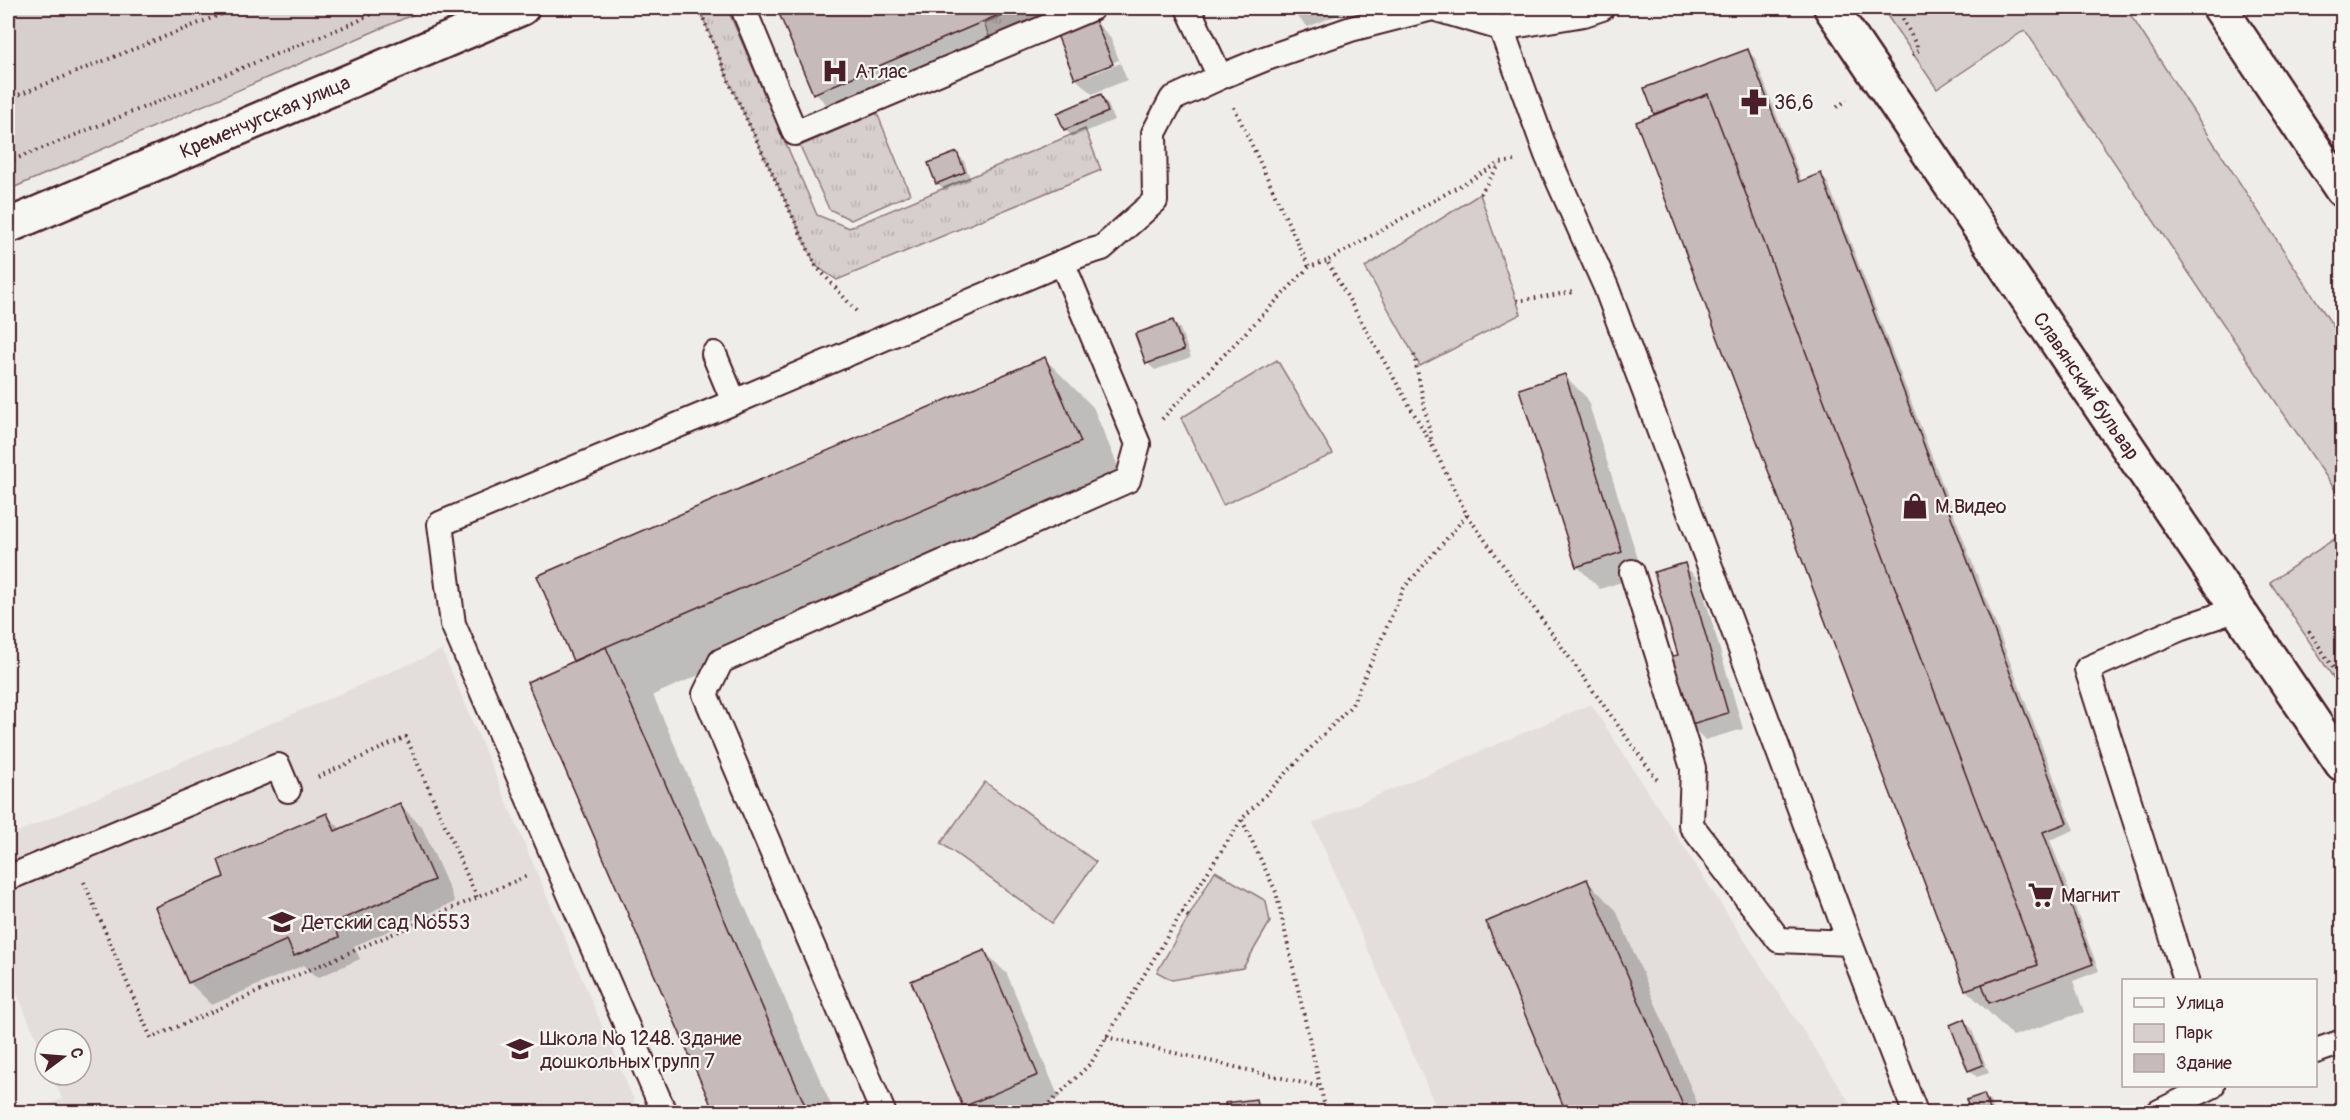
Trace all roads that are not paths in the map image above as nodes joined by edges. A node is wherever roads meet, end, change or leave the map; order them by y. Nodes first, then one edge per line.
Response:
1 (522, 8) edge
2 (743, 8) edge
3 (1092, 8) edge
4 (1188, 8) edge
5 (1602, 8) edge
6 (1831, 8) edge
7 (2220, 8) edge
8 (1501, 28) junction
9 (1220, 77) junction
10 (2343, 190) edge
11 (8, 226) edge
12 (1062, 262) junction
13 (714, 354) dead end
14 (734, 402) junction
15 (1632, 572) dead end
16 (2238, 609) junction
17 (2343, 764) edge
18 (288, 790) road end
19 (8, 878) edge
20 (1850, 944) junction
21 (2185, 979) edge
22 (2343, 1042) edge
23 (2317, 1051) edge
24 (2210, 1087) edge
25 (664, 1113) edge
26 (883, 1113) edge
27 (1915, 1113) edge
28 (2160, 1113) edge

1 - 11 street, Кременчугская улица
2 - 3 lane
4 - 9 lane
5 - 8 lane
6 - 16 street, Славянский бульвар
7 - 10 street
8 - 9 lane
8 - 20 lane
9 - 12 lane
12 - 14 lane
12 - 26 lane
13 - 14 lane
14 - 25 lane
15 - 20 lane
16 - 17 street, Славянский бульвар
16 - 21 lane
18 - 19 lane
20 - 27 lane
22 - 23 lane
24 - 28 lane

